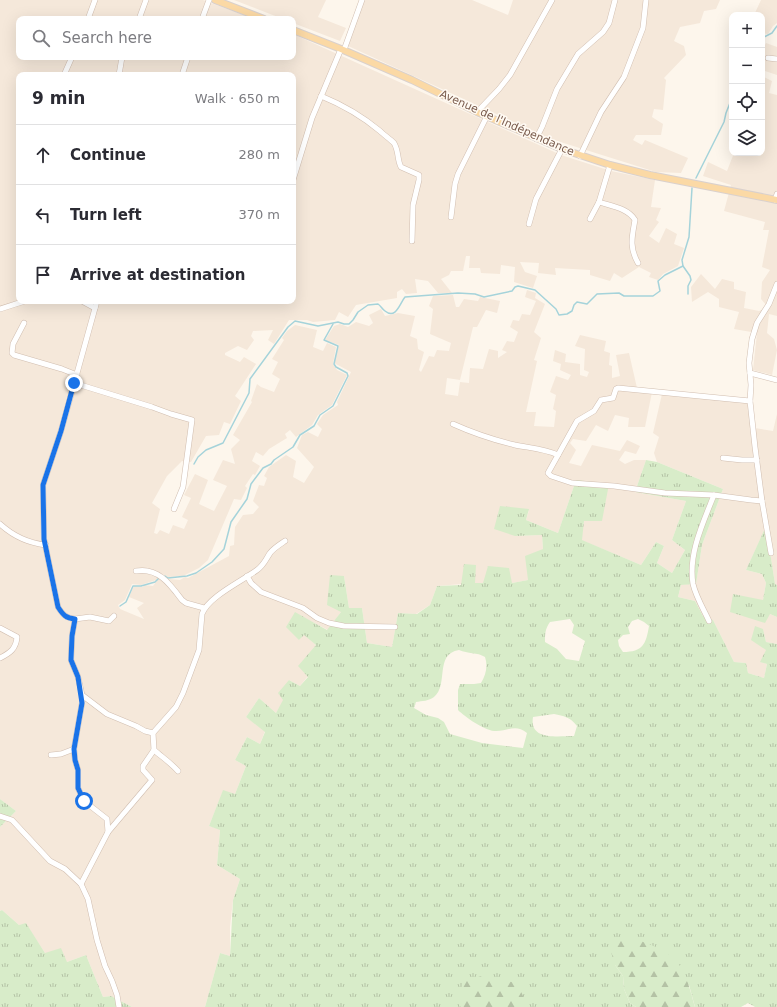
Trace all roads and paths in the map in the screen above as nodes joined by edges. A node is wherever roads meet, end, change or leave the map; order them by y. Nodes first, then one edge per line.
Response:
1 (95, 0) edge
2 (146, 0) edge
3 (209, 0) edge
4 (215, 0) edge
5 (362, 0) edge
6 (552, 0) edge
7 (615, 0) edge
8 (646, 0) edge
9 (89, 16) edge
10 (140, 16) edge
11 (203, 16) edge
12 (256, 16) edge
13 (296, 31) edge
14 (342, 49) junction
15 (768, 58) dead end
16 (777, 59) edge
17 (71, 60) edge
18 (121, 60) edge
19 (187, 60) edge
20 (65, 72) edge
21 (119, 72) edge
22 (183, 72) edge
23 (321, 96) junction
24 (477, 112) junction
25 (487, 116) junction
26 (536, 138) junction
27 (562, 149) junction
28 (580, 156) junction
29 (610, 165) junction
30 (296, 169) edge
31 (776, 198) edge
32 (599, 202) junction
33 (451, 217) dead end
34 (590, 219) dead end
35 (528, 224) dead end
36 (412, 241) dead end
37 (638, 263) dead end
38 (777, 284) edge
39 (16, 304) edge
40 (88, 304) edge
41 (96, 304) edge
42 (95, 308) junction
43 (0, 309) edge
44 (24, 323) dead end
45 (750, 373) junction
46 (76, 375) junction
47 (777, 380) edge
48 (74, 383) junction
49 (750, 401) junction
50 (453, 424) dead end
51 (558, 455) junction
52 (723, 458) dead end
53 (757, 460) junction
54 (714, 495) junction
55 (762, 501) junction
56 (174, 509) dead end
57 (0, 524) edge
58 (285, 541) dead end
59 (46, 545) junction
60 (771, 554) dead end
61 (136, 571) dead end
62 (247, 576) junction
63 (204, 608) junction
64 (114, 616) dead end
65 (75, 619) junction
66 (709, 621) dead end
67 (395, 627) dead end
68 (0, 628) edge
69 (0, 658) edge
70 (82, 696) junction
71 (153, 734) junction
72 (74, 749) junction
73 (154, 750) junction
74 (51, 755) dead end
75 (178, 771) dead end
76 (0, 816) edge
77 (108, 832) junction
78 (81, 884) junction
79 (119, 1007) edge

1 - 9 street
2 - 10 street
3 - 11 street
4 - 12 main road
5 - 14 street
6 - 24 street
7 - 26 street
8 - 28 street
13 - 14 main road, Avenue de l'Indépendance
14 - 23 street
14 - 24 main road, Avenue de l'Indépendance
15 - 16 street
17 - 20 street
18 - 21 street
19 - 22 street
23 - 30 street
23 - 36 street
24 - 25 main road, Avenue de l'Indépendance
25 - 26 main road, Avenue de l'Indépendance
25 - 33 street
26 - 27 main road, Avenue de l'Indépendance
27 - 28 main road, Avenue de l'Indépendance
27 - 35 street
28 - 29 main road, Avenue de l'Indépendance
29 - 31 main road, Avenue de l'Indépendance
29 - 32 street
32 - 34 street
32 - 37 street
38 - 45 street
39 - 43 street
40 - 42 street
41 - 42 street
42 - 46 street
44 - 46 street
45 - 47 street
45 - 49 street
46 - 48 street
48 - 56 street
48 - 59 street
49 - 51 street
49 - 53 street
50 - 51 street
51 - 54 street
52 - 53 street
53 - 55 street
54 - 55 street
54 - 66 street
55 - 60 street
57 - 59 street
58 - 62 street
59 - 65 street
61 - 63 street
62 - 63 street
62 - 67 street
63 - 71 street
64 - 65 street
65 - 70 street
68 - 69 street
70 - 71 street
70 - 72 street
71 - 73 street
72 - 74 street
72 - 77 street
73 - 75 street
73 - 77 street
76 - 78 street
77 - 78 street
78 - 79 street

